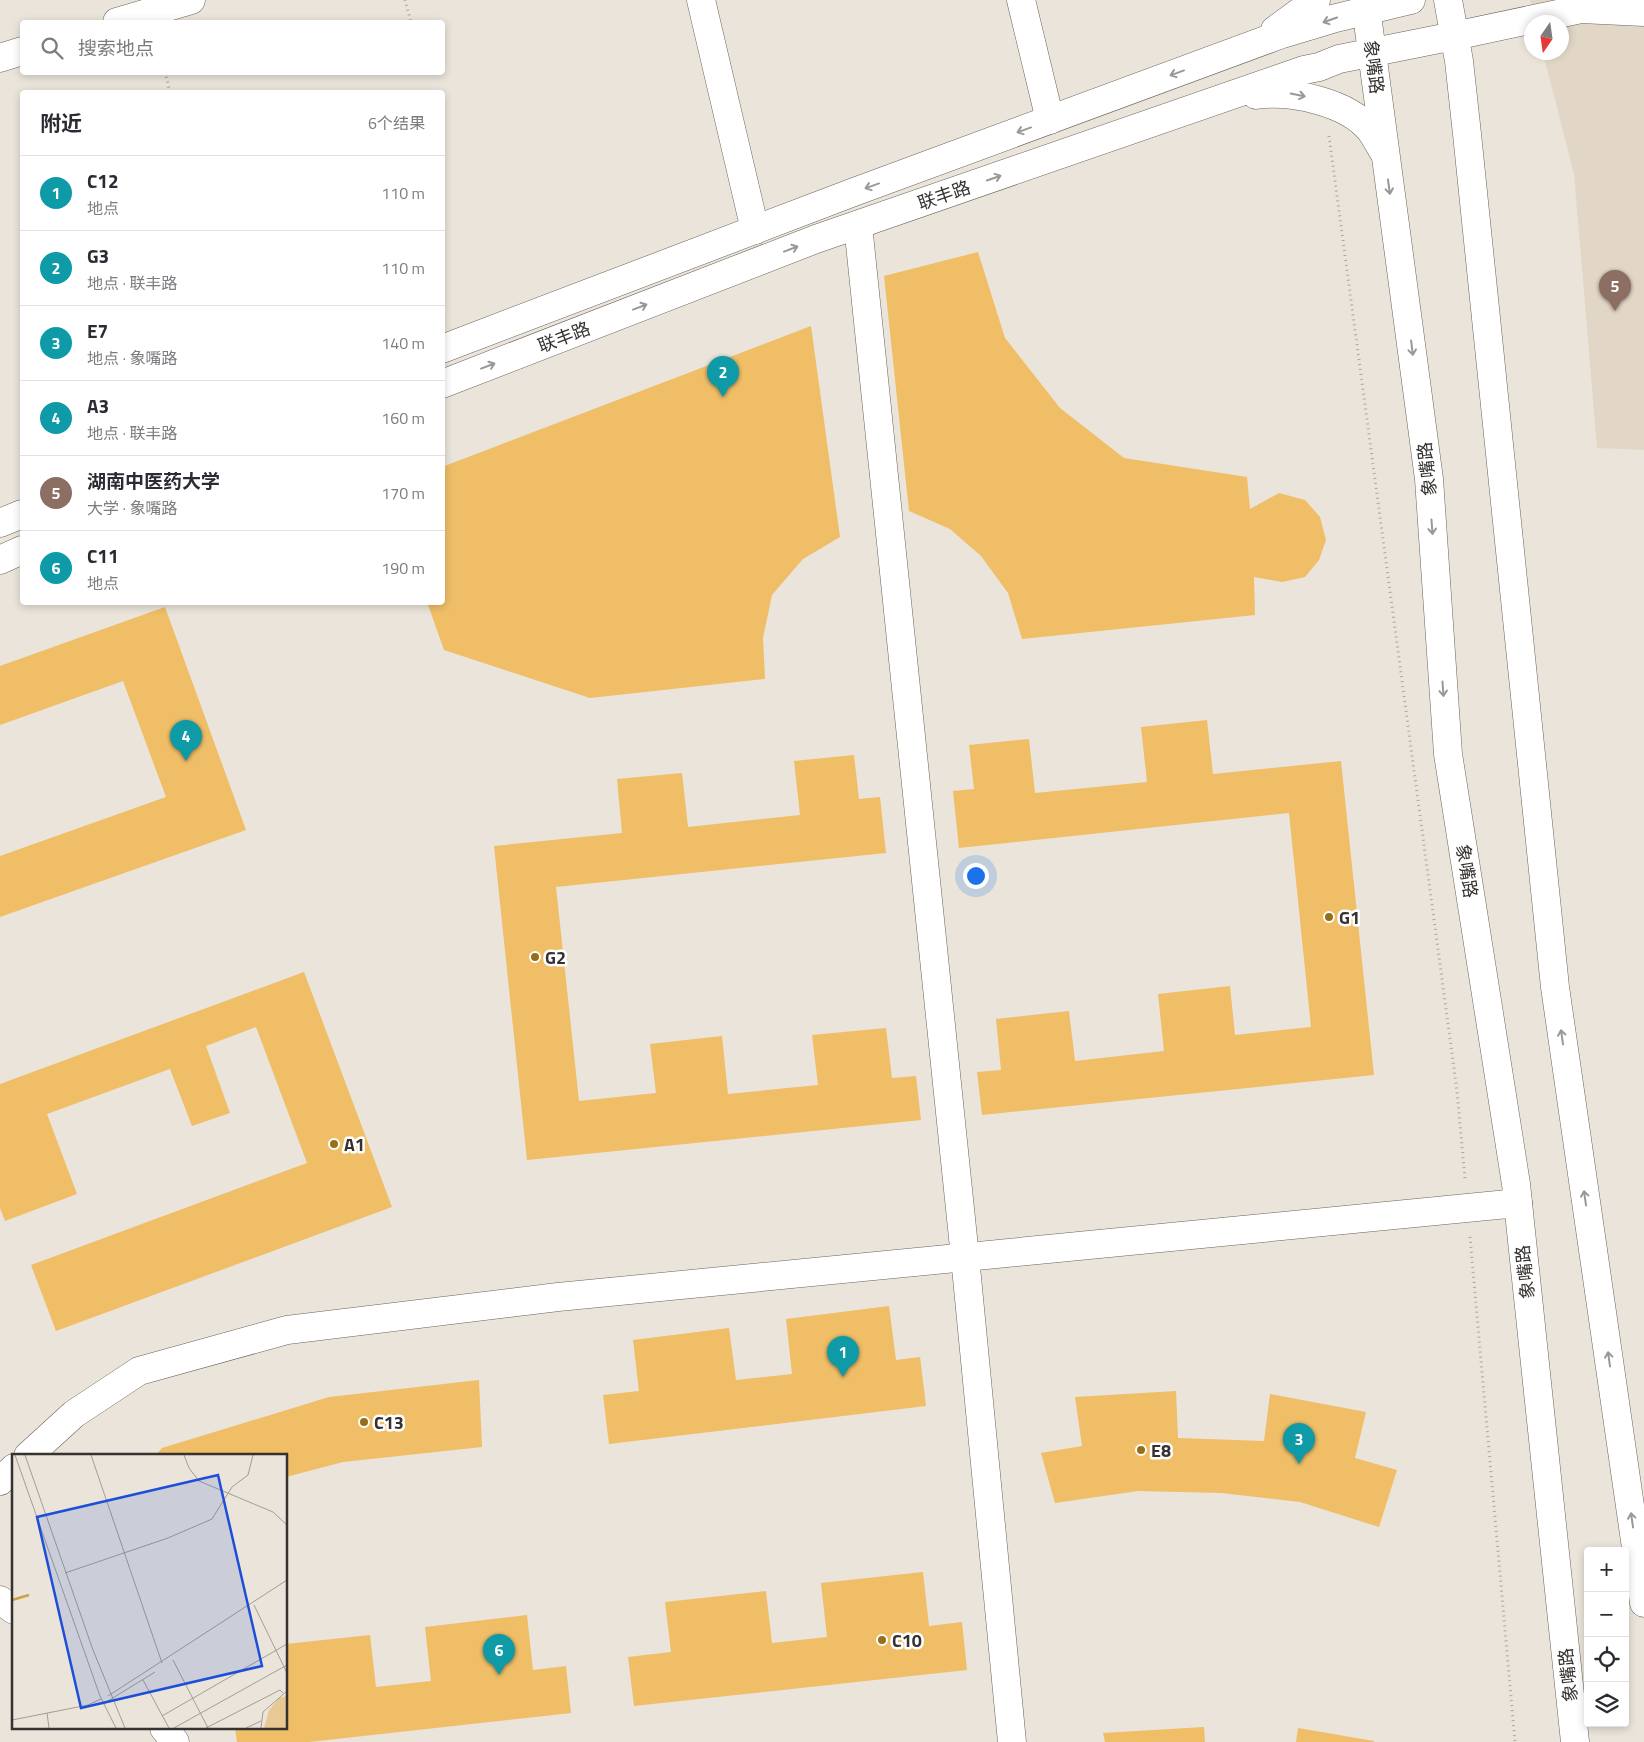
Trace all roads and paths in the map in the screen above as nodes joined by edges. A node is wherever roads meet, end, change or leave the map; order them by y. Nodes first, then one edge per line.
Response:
1 (191, 0) edge
2 (405, 0) edge
3 (701, 0) edge
4 (1022, 0) edge
5 (1316, 0) edge
6 (1411, 0) edge
7 (1448, 0) edge
8 (1366, 5) edge
9 (1644, 12) edge
10 (124, 20) edge
11 (410, 20) edge
12 (1454, 36) junction
13 (1244, 48) junction
14 (20, 52) edge
15 (1372, 53) junction
16 (0, 58) edge
17 (166, 75) edge
18 (170, 90) edge
19 (1215, 101) junction
20 (1325, 104) junction
21 (1050, 120) junction
22 (1385, 154) junction
23 (858, 225) junction
24 (755, 230) junction
25 (445, 348) edge
26 (445, 383) edge
27 (20, 515) edge
28 (0, 523) edge
29 (20, 551) edge
30 (0, 560) edge
31 (1518, 1203) junction
32 (1467, 1208) junction
33 (965, 1257) junction
34 (30, 1454) edge
35 (12, 1470) edge
36 (0, 1481) edge
37 (0, 1600) edge
38 (1644, 1602) edge
39 (12, 1609) edge
40 (166, 1730) edge
41 (175, 1742) edge
42 (1012, 1742) edge
43 (1515, 1742) edge
44 (1575, 1742) edge

1 - 10 main road
2 - 11 path
3 - 24 main road
4 - 21 main road
5 - 13 main road
6 - 8 main road, 联丰路
7 - 12 main road
8 -> 13 main road, 联丰路
8 - 15 main road, 象嘴路
9 - 12 main road, 联丰路
12 - 15 main road, 联丰路
38 -> 12 main road
13 -> 21 main road, 联丰路
14 - 16 main road
15 - 19 main road, 联丰路
15 - 22 main road, 象嘴路
17 - 18 path
19 -> 20 main road
23 -> 19 main road, 联丰路
20 - 22 main road
20 - 32 path
21 -> 24 main road, 联丰路
22 -> 31 main road, 象嘴路
26 -> 23 main road, 联丰路
23 - 33 main road
24 - 25 main road, 联丰路
27 - 28 main road
29 - 30 main road
31 - 32 main road
31 - 44 main road, 象嘴路
32 - 33 main road
32 - 43 path
33 - 34 main road
33 - 42 main road
35 - 36 main road
37 - 39 main road
40 - 41 main road

